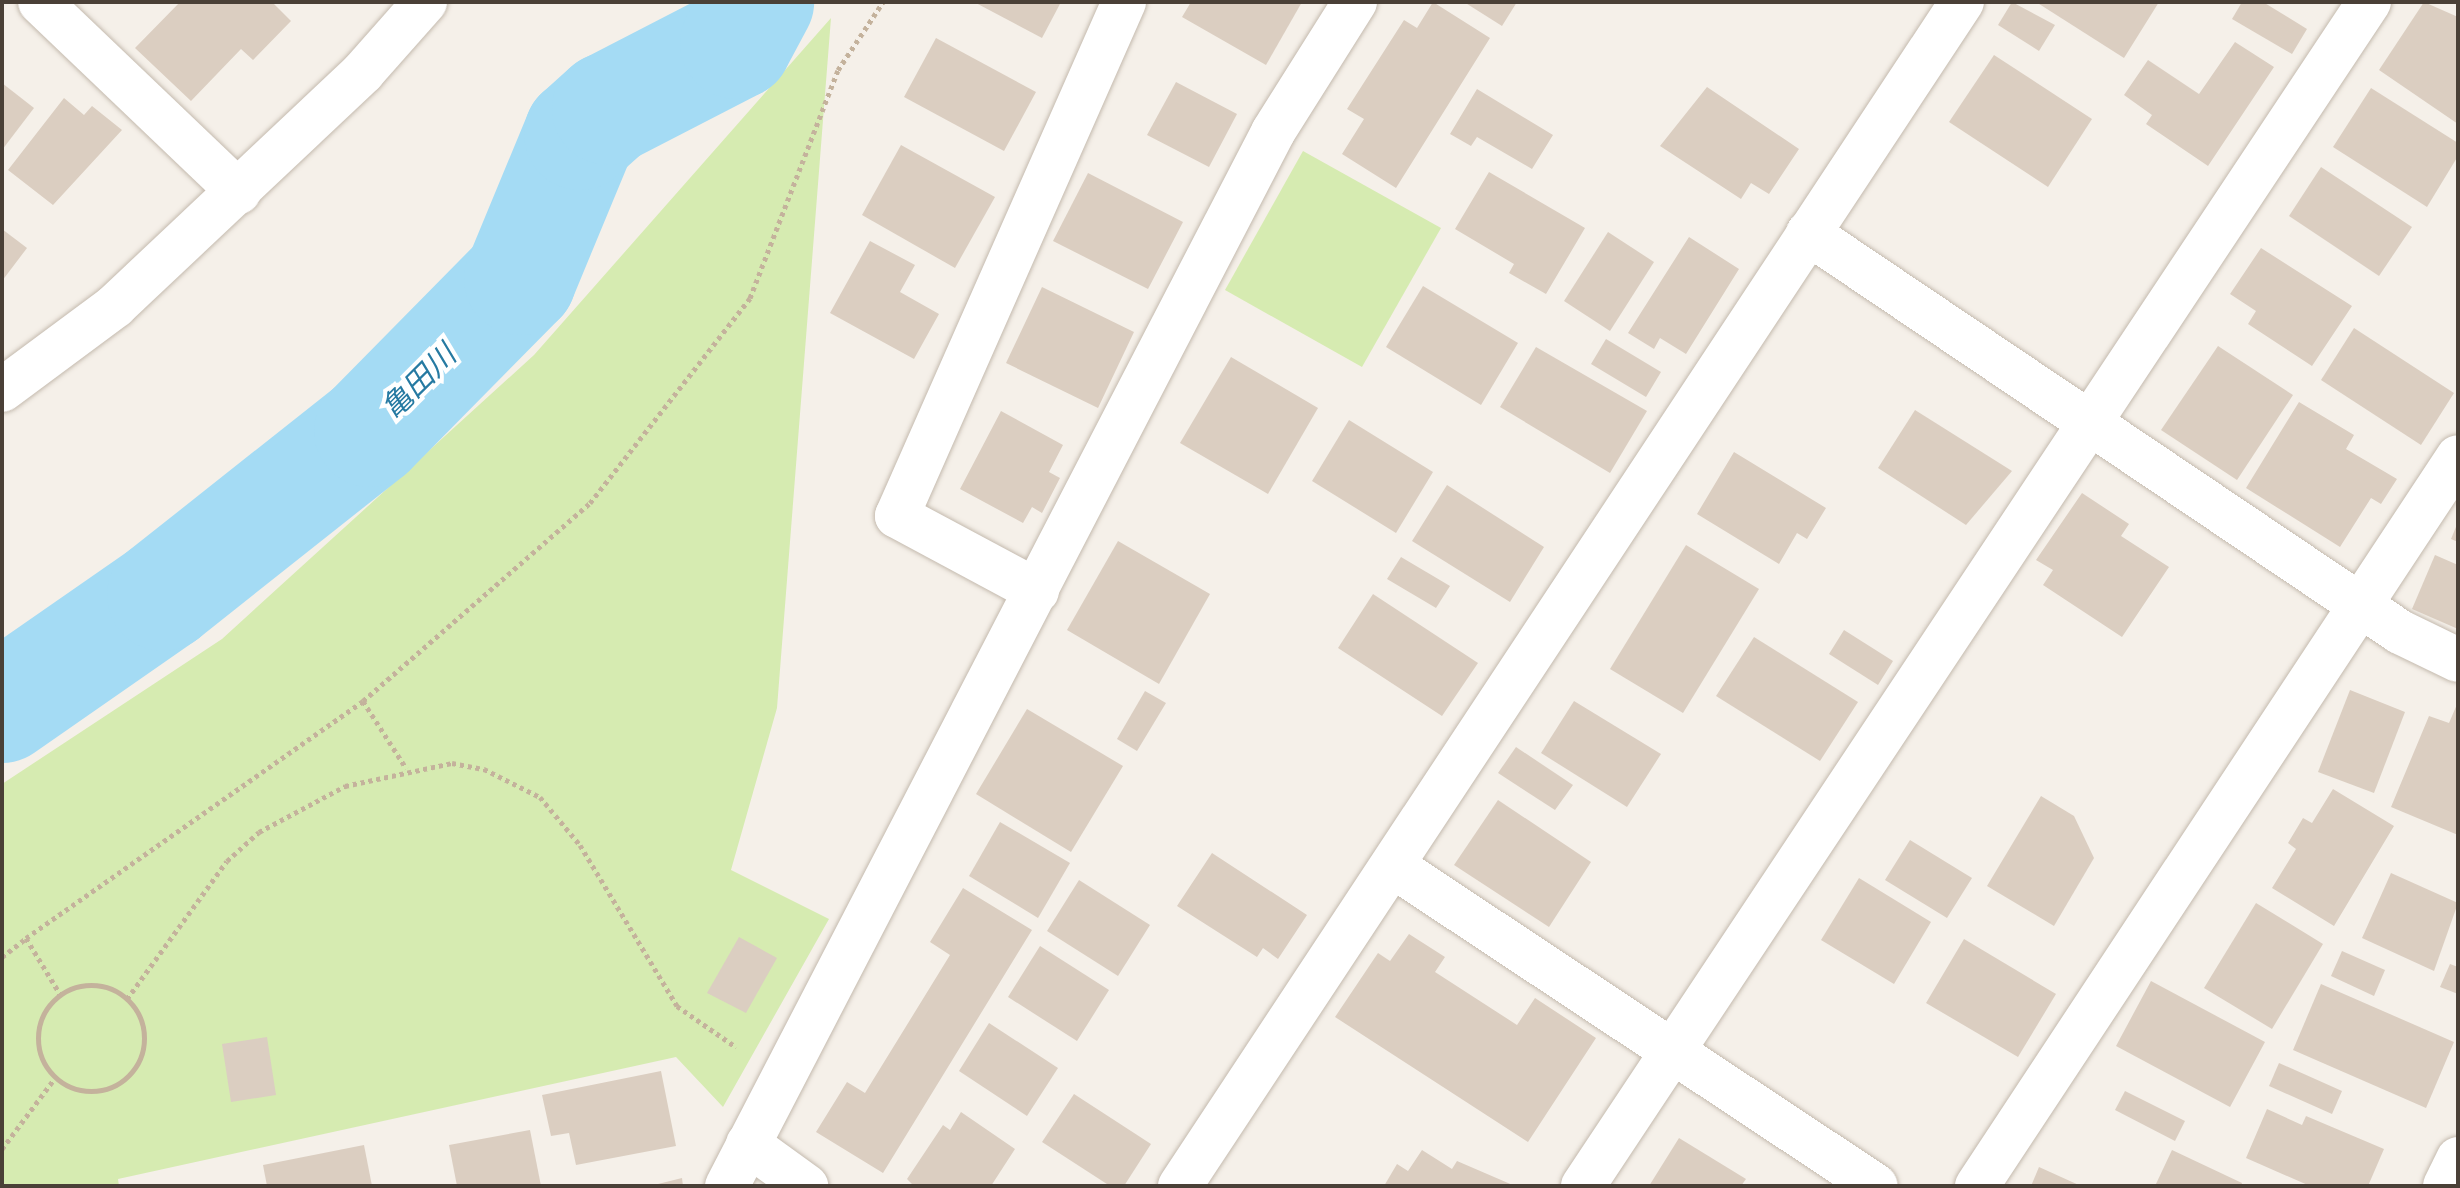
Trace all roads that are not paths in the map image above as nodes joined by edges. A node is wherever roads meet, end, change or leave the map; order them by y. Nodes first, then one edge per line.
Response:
1 (40, 2) edge
2 (425, 2) edge
3 (1124, 2) edge
4 (1355, 2) edge
5 (1962, 2) edge
6 (2369, 2) edge
7 (239, 192) junction
8 (1808, 233) junction
9 (2, 390) edge
10 (2089, 424) junction
11 (2458, 457) edge
12 (1037, 591) junction
13 (2360, 606) junction
14 (2458, 660) edge
15 (1393, 866) junction
16 (1671, 1053) junction
17 (748, 1144) junction
18 (2458, 1159) edge
19 (727, 1186) edge
20 (806, 1186) edge
21 (1180, 1186) edge
22 (1583, 1186) edge
23 (1876, 1186) edge
24 (1977, 1186) edge
25 (2445, 1186) edge

1 - 7 street
2 - 7 street
3 - 12 street
4 - 12 street
5 - 8 street
6 - 10 street
7 - 9 street
8 - 10 street
8 - 15 street
10 - 13 street
10 - 16 street
11 - 13 street
12 - 17 street
13 - 14 street
13 - 24 street
15 - 16 street
15 - 21 street
16 - 22 street
16 - 23 street
17 - 19 street
17 - 20 street
18 - 25 street

